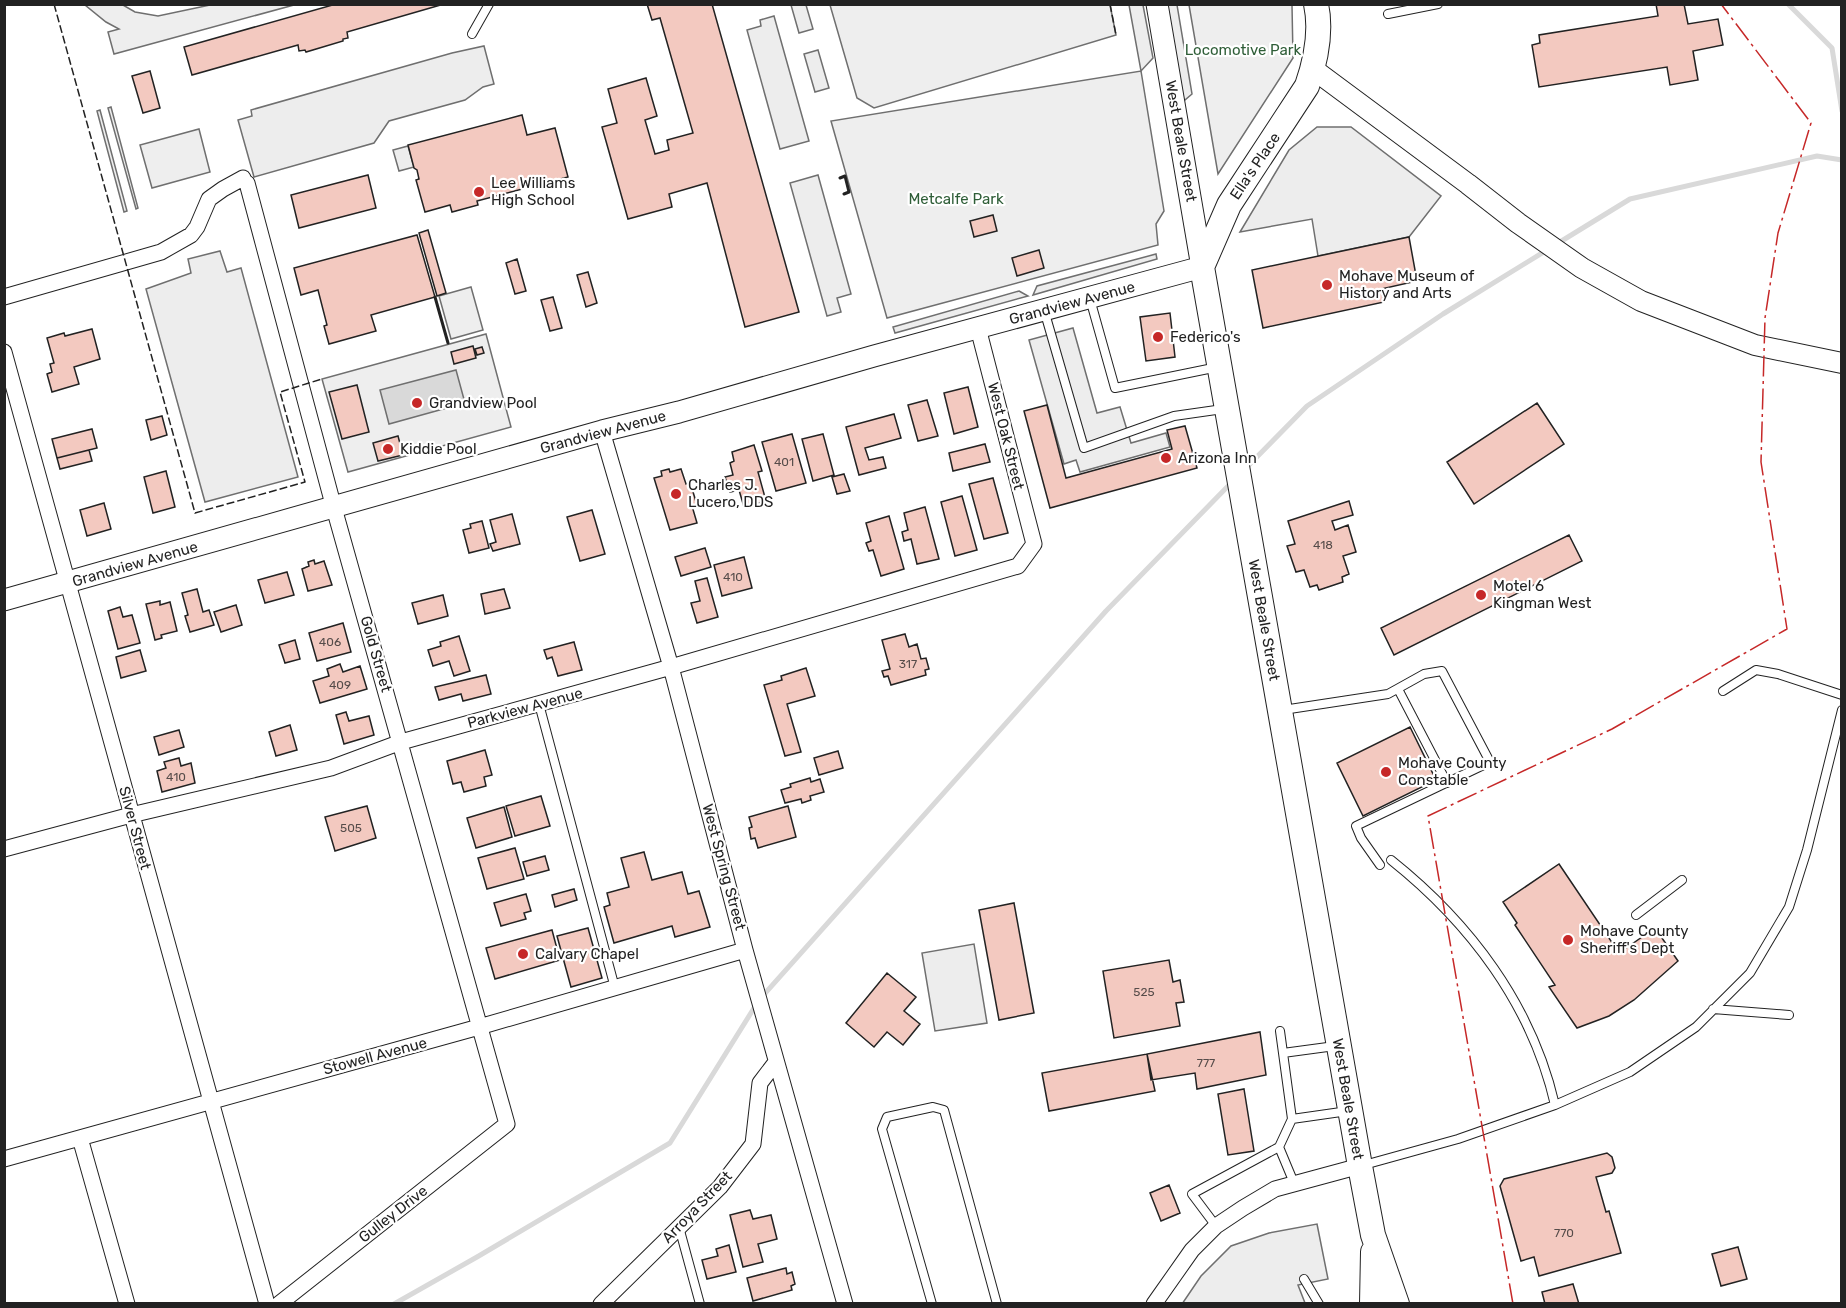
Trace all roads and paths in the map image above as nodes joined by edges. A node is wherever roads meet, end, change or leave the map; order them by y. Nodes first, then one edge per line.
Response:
1 (489, 4) edge
2 (1157, 4) edge
3 (1316, 4) edge
4 (1438, 4) edge
5 (1388, 14) dead end
6 (472, 34) dead end
7 (1313, 69) junction
8 (1202, 267) junction
9 (4, 297) edge
10 (1090, 298) junction
11 (1044, 310) junction
12 (978, 328) junction
13 (4, 352) edge
14 (1842, 363) edge
15 (1220, 367) junction
16 (1229, 417) junction
17 (602, 431) junction
18 (334, 508) junction
19 (1034, 544) joint
20 (68, 583) junction
21 (4, 600) edge
22 (671, 667) junction
23 (1398, 689) junction
24 (1724, 691) dead end
25 (1842, 695) edge
26 (539, 704) junction
27 (1842, 710) edge
28 (1280, 711) junction
29 (401, 742) junction
30 (1447, 783) junction
31 (131, 815) junction
32 (4, 849) edge
33 (1391, 860) dead end
34 (1380, 865) dead end
35 (1682, 880) dead end
36 (1636, 915) dead end
37 (745, 950) junction
38 (615, 988) junction
39 (1713, 1009) junction
40 (1789, 1015) dead end
41 (479, 1027) junction
42 (1280, 1031) dead end
43 (1338, 1046) junction
44 (1283, 1053) junction
45 (776, 1062) junction
46 (210, 1101) junction
47 (1555, 1105) junction
48 (1350, 1111) junction
49 (1292, 1119) junction
50 (507, 1124) joint
51 (80, 1138) junction
52 (1279, 1147) junction
53 (4, 1159) edge
54 (1360, 1166) junction
55 (1294, 1183) junction
56 (1216, 1226) junction
57 (678, 1227) junction
58 (1373, 1235) junction
59 (1304, 1279) dead end
60 (127, 1304) edge
61 (267, 1304) edge
62 (279, 1304) edge
63 (601, 1304) edge
64 (700, 1304) edge
65 (844, 1304) edge
66 (932, 1304) edge
67 (997, 1304) edge
68 (1154, 1304) edge
69 (1319, 1304) edge
70 (1372, 1304) edge
71 (1397, 1304) edge

1 - 6 lane
2 - 8 main road, West Beale Street
3 - 7 main road, Ella's Place
4 - 5 lane
7 - 8 main road, Ella's Place
7 - 14 street
8 - 10 main road, Grandview Avenue
8 - 15 main road, West Beale Street
9 - 18 street, Gold Street
10 - 11 main road, Grandview Avenue
10 - 15 lane
11 - 12 main road, Grandview Avenue
11 - 16 lane
12 - 17 main road, Grandview Avenue
12 - 19 street, West Oak Street
13 - 20 street, Silver Street
15 - 16 main road, West Beale Street
16 - 28 main road, West Beale Street
17 - 18 main road, Grandview Avenue
17 - 22 street, West Spring Street
18 - 20 main road, Grandview Avenue
18 - 29 street, Gold Street
19 - 22 street, Parkview Avenue
20 - 21 main road, Grandview Avenue
20 - 31 street, Silver Street
22 - 26 street, Parkview Avenue
22 - 37 street, West Spring Street
23 - 28 lane
23 - 30 lane
23 - 30 lane
24 - 25 lane
26 - 29 street, Parkview Avenue
26 - 38 lane
27 - 39 lane
28 - 43 main road, West Beale Street
29 - 31 street, Parkview Avenue
29 - 41 street, Gold Street
30 - 34 lane
31 - 32 street, Parkview Avenue
31 - 46 street, Silver Street
33 - 47 lane
35 - 36 lane
37 - 38 street, Stowell Avenue
37 - 45 street, West Spring Street
38 - 41 street, Stowell Avenue
39 - 40 lane
39 - 47 lane
41 - 46 street, Stowell Avenue
41 - 50 street, Gold Street
42 - 44 lane
43 - 44 lane
43 - 48 main road, West Beale Street
44 - 49 lane
45 - 57 street, Arroya Street
45 - 65 street, West Spring Street
46 - 51 street, Stowell Avenue
46 - 61 street, Silver Street
47 - 54 lane
48 - 49 lane
48 - 54 main road, West Beale Street
49 - 52 lane
50 - 62 street, Gulley Drive
51 - 53 street, Stowell Avenue
51 - 60 street
52 - 55 lane
52 - 56 lane
54 - 55 street
54 - 58 main road, West Beale Street
55 - 56 street
56 - 68 street
57 - 63 street, Arroya Street
57 - 64 lane
58 - 70 main road, West Beale Street
58 - 71 main road, West Beale Street
59 - 69 lane
66 - 67 lane

